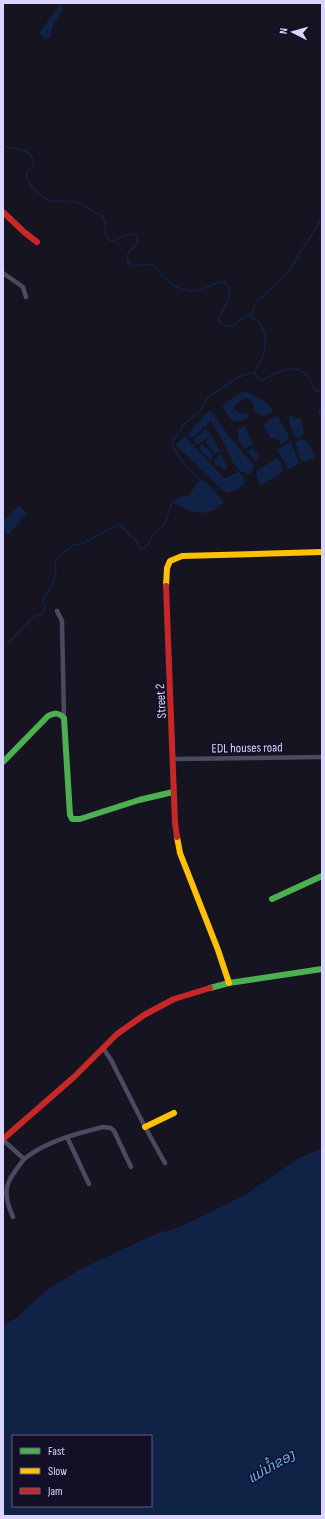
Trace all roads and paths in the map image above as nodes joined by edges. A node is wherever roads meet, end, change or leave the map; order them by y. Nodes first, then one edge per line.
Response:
1 (3, 212) edge
2 (38, 242) dead end
3 (3, 273) edge
4 (26, 297) dead end
5 (322, 552) edge
6 (57, 611) dead end
7 (64, 718) junction
8 (322, 757) edge
9 (173, 759) junction
10 (3, 762) edge
11 (173, 792) junction
12 (322, 876) edge
13 (272, 899) dead end
14 (322, 969) edge
15 (229, 983) junction
16 (103, 1048) junction
17 (174, 1113) dead end
18 (145, 1127) junction
19 (67, 1137) junction
20 (3, 1139) edge
21 (24, 1159) junction
22 (165, 1163) dead end
23 (131, 1167) dead end
24 (89, 1184) dead end
25 (13, 1217) dead end

1 - 2 street
3 - 4 street
5 - 9 street, Street 2
6 - 7 street
7 - 10 street
7 - 11 street
8 - 9 street, EDL houses road
9 - 11 street, Street 2
11 - 15 street, Street 2
12 - 13 street
14 - 15 street
15 - 16 street
16 - 18 street
16 - 20 street
17 - 18 street
18 - 22 street
19 - 21 street
19 - 23 street
19 - 24 street
20 - 21 street
21 - 25 street

